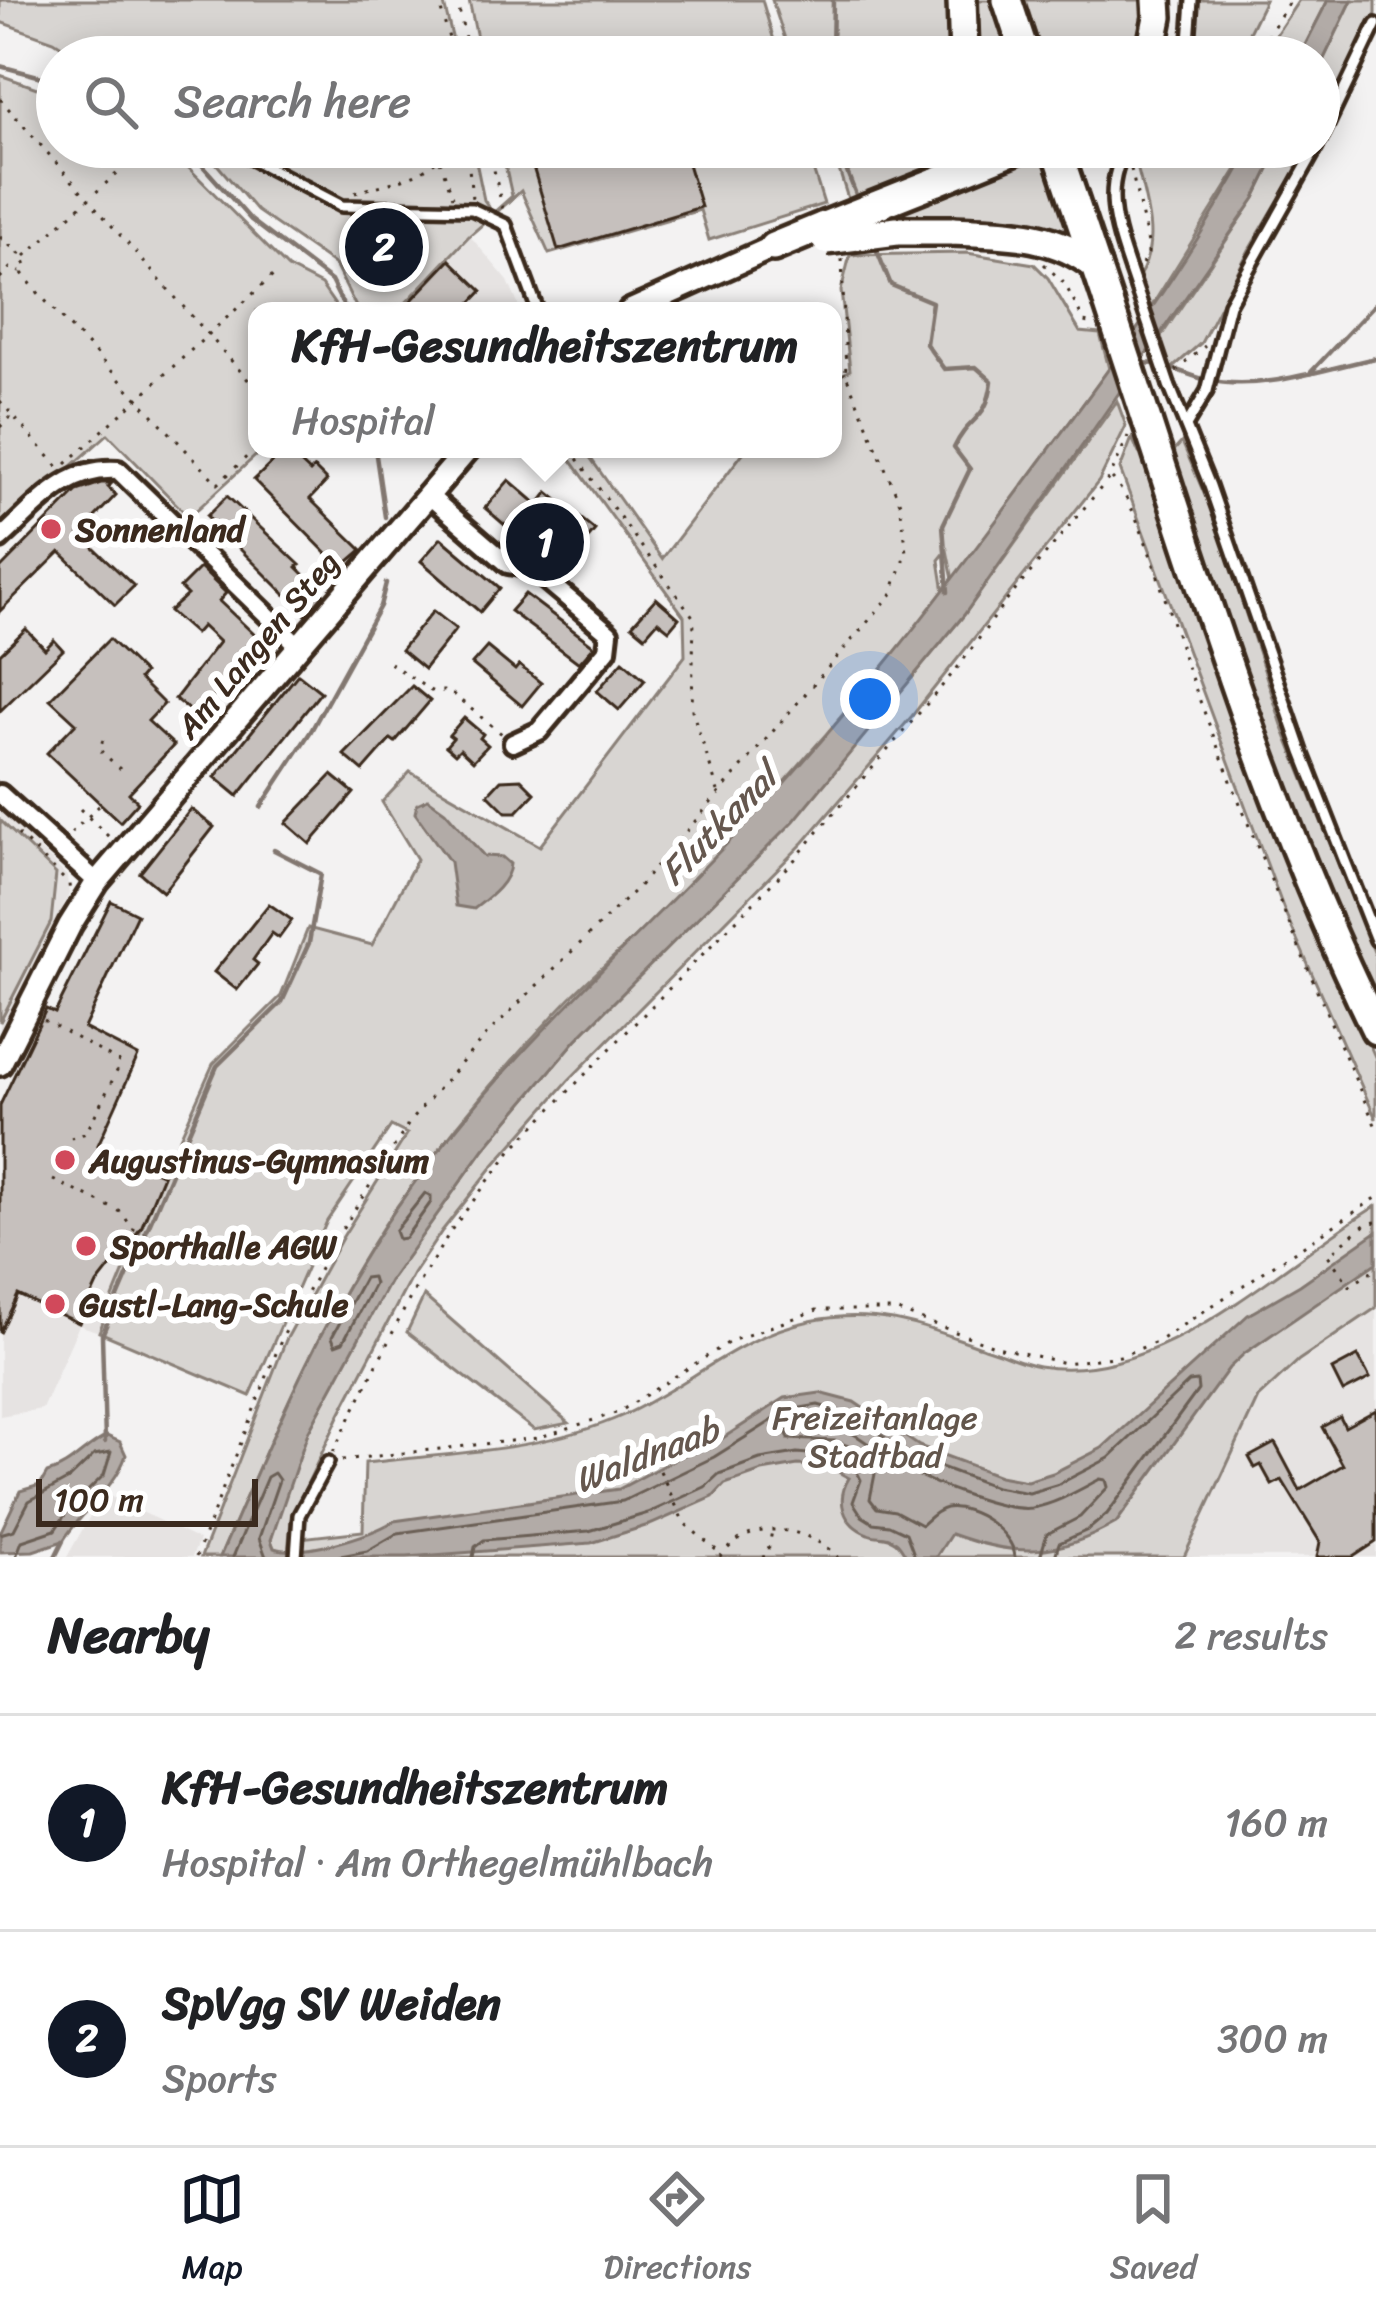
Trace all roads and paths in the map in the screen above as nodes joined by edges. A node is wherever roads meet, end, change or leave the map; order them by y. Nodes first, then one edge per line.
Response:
1 (438, 0) edge
2 (457, 0) edge
3 (962, 0) edge
4 (1156, 0) edge
5 (1192, 0) edge
6 (1290, 0) edge
7 (1010, 7) edge
8 (1376, 24) edge
9 (448, 36) edge
10 (465, 36) edge
11 (963, 36) edge
12 (1019, 36) edge
13 (1154, 36) edge
14 (1189, 36) edge
15 (1268, 36) edge
16 (0, 99) edge
17 (1340, 99) edge
18 (36, 139) edge
19 (61, 168) edge
20 (122, 168) edge
21 (269, 168) edge
22 (429, 168) edge
23 (443, 168) edge
24 (469, 168) edge
25 (494, 168) edge
26 (948, 168) edge
27 (969, 168) edge
28 (1063, 168) edge
29 (1118, 168) edge
30 (1131, 168) edge
31 (1305, 168) edge
32 (935, 182) junction
33 (89, 199) junction
34 (335, 202) junction
35 (472, 208) junction
36 (458, 209) junction
37 (506, 225) junction
38 (0, 237) edge
39 (831, 239) junction
40 (773, 247) joint
41 (1148, 254) dead end
42 (23, 257) junction
43 (1038, 259) dead end
44 (1096, 266) junction
45 (276, 272) dead end
46 (22, 273) junction
47 (0, 278) edge
48 (535, 302) edge
49 (650, 302) edge
50 (838, 302) edge
51 (1084, 322) dead end
52 (208, 334) junction
53 (842, 339) edge
54 (842, 371) edge
55 (846, 375) junction
56 (248, 380) edge
57 (136, 400) junction
58 (0, 401) edge
59 (12, 416) junction
60 (1140, 424) junction
61 (1186, 426) junction
62 (0, 427) edge
63 (248, 456) edge
64 (460, 458) edge
65 (577, 458) edge
66 (1110, 477) junction
67 (427, 494) junction
68 (0, 539) edge
69 (298, 645) junction
70 (390, 663) dead end
71 (103, 740) dead end
72 (513, 743) joint
73 (124, 774) dead end
74 (718, 791) junction
75 (0, 794) edge
76 (100, 804) dead end
77 (80, 809) dead end
78 (88, 817) junction
79 (14, 829) dead end
80 (76, 845) dead end
81 (123, 851) junction
82 (97, 882) junction
83 (70, 897) dead end
84 (1376, 940) edge
85 (27, 1010) junction
86 (1376, 1030) edge
87 (0, 1064) edge
88 (1376, 1127) edge
89 (71, 1138) dead end
90 (53, 1180) dead end
91 (1376, 1198) edge
92 (1376, 1222) edge
93 (156, 1239) dead end
94 (1376, 1269) edge
95 (655, 1460) dead end
96 (328, 1462) junction
97 (772, 1530) junction
98 (296, 1553) edge
99 (721, 1555) edge
100 (196, 1557) edge
101 (762, 1557) edge
102 (838, 1557) edge

1 - 9 path
2 - 10 path
3 - 11 main road
4 - 13 main road
5 - 14 lane
6 - 15 path
7 - 12 main road
8 - 17 lane
16 - 18 path
19 - 33 path
20 - 33 path
21 - 34 lane
22 - 34 path
23 - 36 path
24 - 35 path
25 - 37 path
26 - 32 main road
27 - 32 main road
28 - 44 main road
29 - 61 lane, bridge
30 - 41 path
31 - 61 lane
32 - 39 main road, bridge
33 - 42 path
33 - 52 path
34 - 36 lane
35 - 36 lane
35 - 37 lane
37 - 48 lane
38 - 42 path
39 - 40 main road
39 - 44 main road, bridge
39 - 50 path
40 - 49 street
42 - 46 path
43 - 51 path
44 - 60 main road, bridge
45 - 52 path
46 - 47 path
46 - 57 path
52 - 56 path
52 - 57 path
53 - 55 path
54 - 55 path
55 - 74 path
57 - 59 path
57 - 63 path
58 - 59 path
59 - 62 path
60 - 66 path
60 - 86 main road
61 - 84 lane
64 - 67 street, Am Langen Steg
65 - 74 path
66 - 88 path
66 - 96 path
67 - 69 street, Am Langen Steg
67 - 72 street
68 - 69 street
69 - 81 street, Am Langen Steg
70 - 72 path
71 - 73 path
74 - 100 path
75 - 82 street
76 - 78 path
77 - 78 path
78 - 80 path
78 - 81 path
79 - 83 path
81 - 82 street, Am Langen Steg
82 - 85 street, Am Langen Steg
85 - 87 street, Am Langen Steg
85 - 89 path
90 - 93 path
91 - 96 path
92 - 94 path
95 - 99 path
96 - 98 lane
97 - 99 path
97 - 101 path
97 - 102 path

